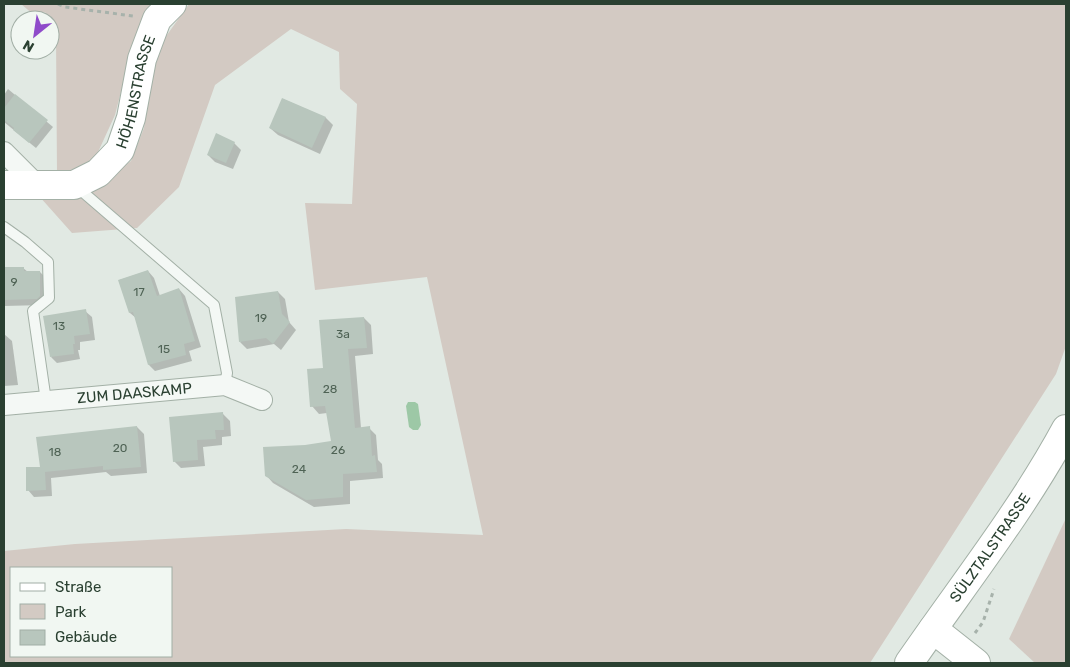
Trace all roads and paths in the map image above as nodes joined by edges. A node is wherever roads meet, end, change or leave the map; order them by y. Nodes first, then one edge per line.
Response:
1 (58, 4) edge
2 (165, 11) edge
3 (4, 152) edge
4 (74, 184) junction
5 (4, 185) edge
6 (37, 185) junction
7 (4, 227) edge
8 (225, 386) junction
9 (262, 400) dead end
10 (46, 401) junction
11 (4, 405) edge
12 (1066, 429) edge
13 (933, 629) junction
14 (909, 663) edge
15 (976, 663) edge

1 - 2 path
2 - 4 main road, HÖHENSTRASSE
3 - 6 street
4 - 6 main road, HÖHENSTRASSE
4 - 8 lane
5 - 6 main road, HÖHENSTRASSE
7 - 10 lane
8 - 9 street, ZUM DAASKAMP
8 - 10 street, ZUM DAASKAMP
10 - 11 street, ZUM DAASKAMP
12 - 13 main road, SÜLZTALSTRASSE
13 - 14 main road, SÜLZTALSTRASSE
13 - 15 main road

